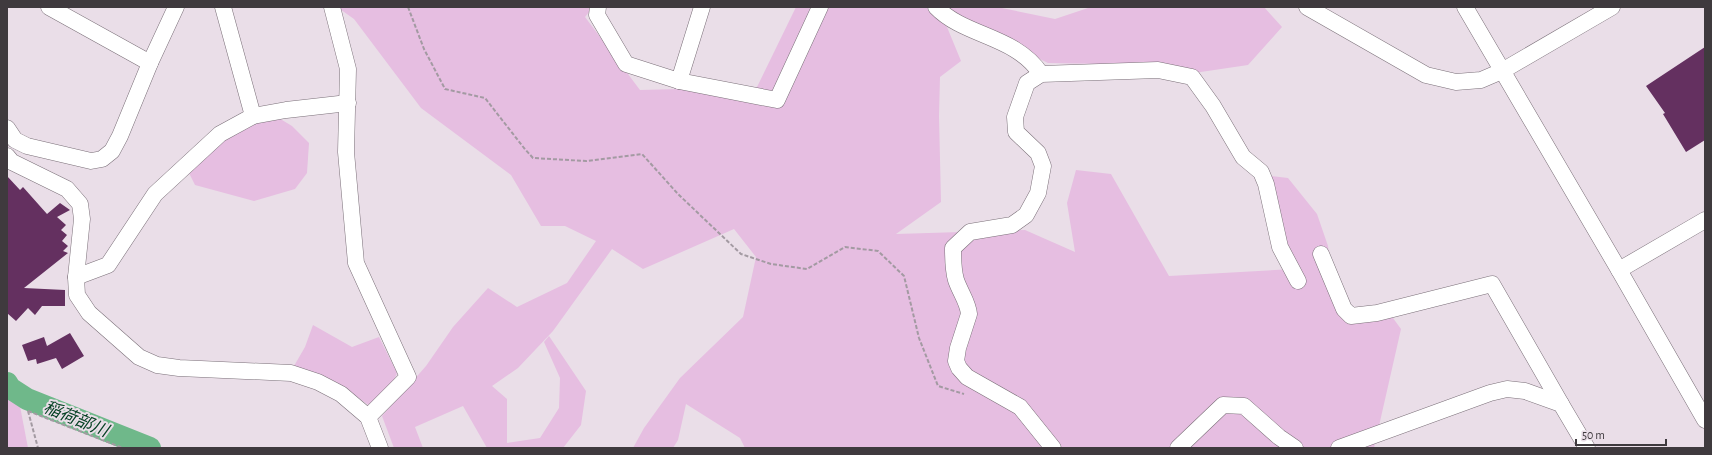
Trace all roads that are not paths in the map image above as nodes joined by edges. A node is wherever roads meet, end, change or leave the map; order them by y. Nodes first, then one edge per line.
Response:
1 (49, 7) edge
2 (176, 7) edge
3 (223, 7) edge
4 (332, 7) edge
5 (598, 7) edge
6 (702, 7) edge
7 (820, 7) edge
8 (936, 7) edge
9 (1307, 7) edge
10 (1465, 7) edge
11 (1612, 7) edge
12 (150, 63) junction
13 (1502, 71) junction
14 (1041, 74) junction
15 (679, 81) junction
16 (348, 103) junction
17 (254, 116) junction
18 (7, 128) edge
19 (7, 156) edge
20 (1705, 220) edge
21 (1321, 254) dead end
22 (1619, 270) junction
23 (76, 277) junction
24 (1298, 281) dead end
25 (1561, 404) junction
26 (368, 417) junction
27 (1705, 420) edge
28 (380, 448) edge
29 (1053, 448) edge
30 (1178, 448) edge
31 (1295, 448) edge
32 (1339, 448) edge
33 (1587, 448) edge

1 - 12 street
2 - 12 street
3 - 17 street
4 - 16 street
5 - 15 street
6 - 15 street
7 - 15 street
8 - 14 street
9 - 13 street
10 - 13 street
11 - 13 street
12 - 18 street
13 - 22 street
14 - 24 street
14 - 29 street
16 - 17 street
16 - 26 street
17 - 23 street
19 - 23 street
20 - 22 street
21 - 25 street
22 - 27 street
23 - 26 street
25 - 32 street
25 - 33 street
26 - 28 street
30 - 31 street

